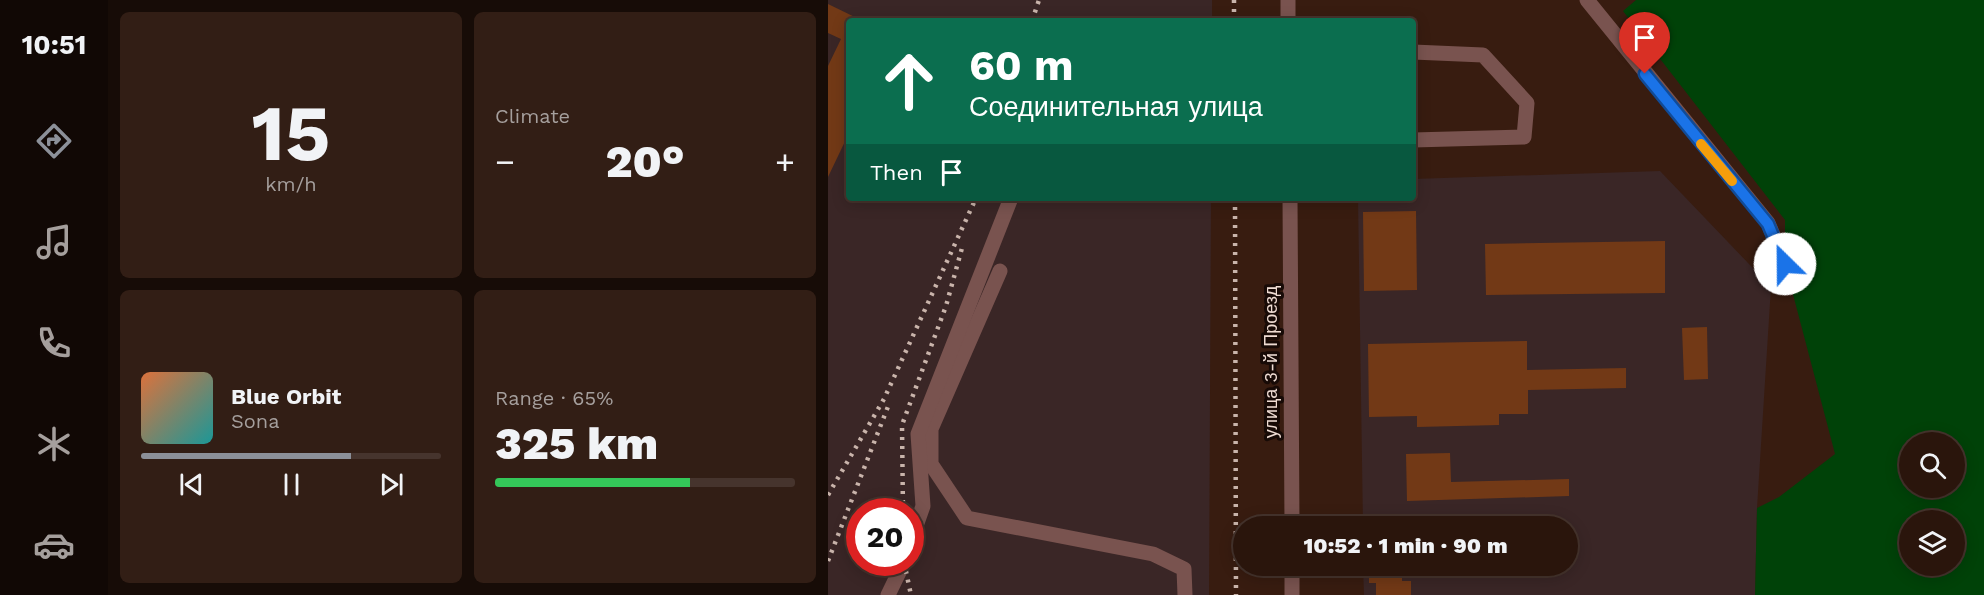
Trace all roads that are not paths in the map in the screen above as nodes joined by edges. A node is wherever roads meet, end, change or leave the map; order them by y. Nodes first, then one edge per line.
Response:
1 (1288, 0) edge
2 (1587, 0) edge
3 (1288, 18) edge
4 (1416, 52) edge
5 (1416, 140) edge
6 (1010, 201) edge
7 (1290, 201) edge
8 (1000, 271) dead end
9 (1775, 281) dead end
10 (922, 498) edge
11 (1292, 516) edge
12 (897, 576) edge
13 (1292, 576) edge
14 (888, 595) edge
15 (1185, 595) edge
16 (1292, 595) edge

1 - 3 street
2 - 9 street
4 - 5 street
6 - 10 street
7 - 11 street, улица 3-й Проезд
8 - 15 street
12 - 14 street
13 - 16 street

